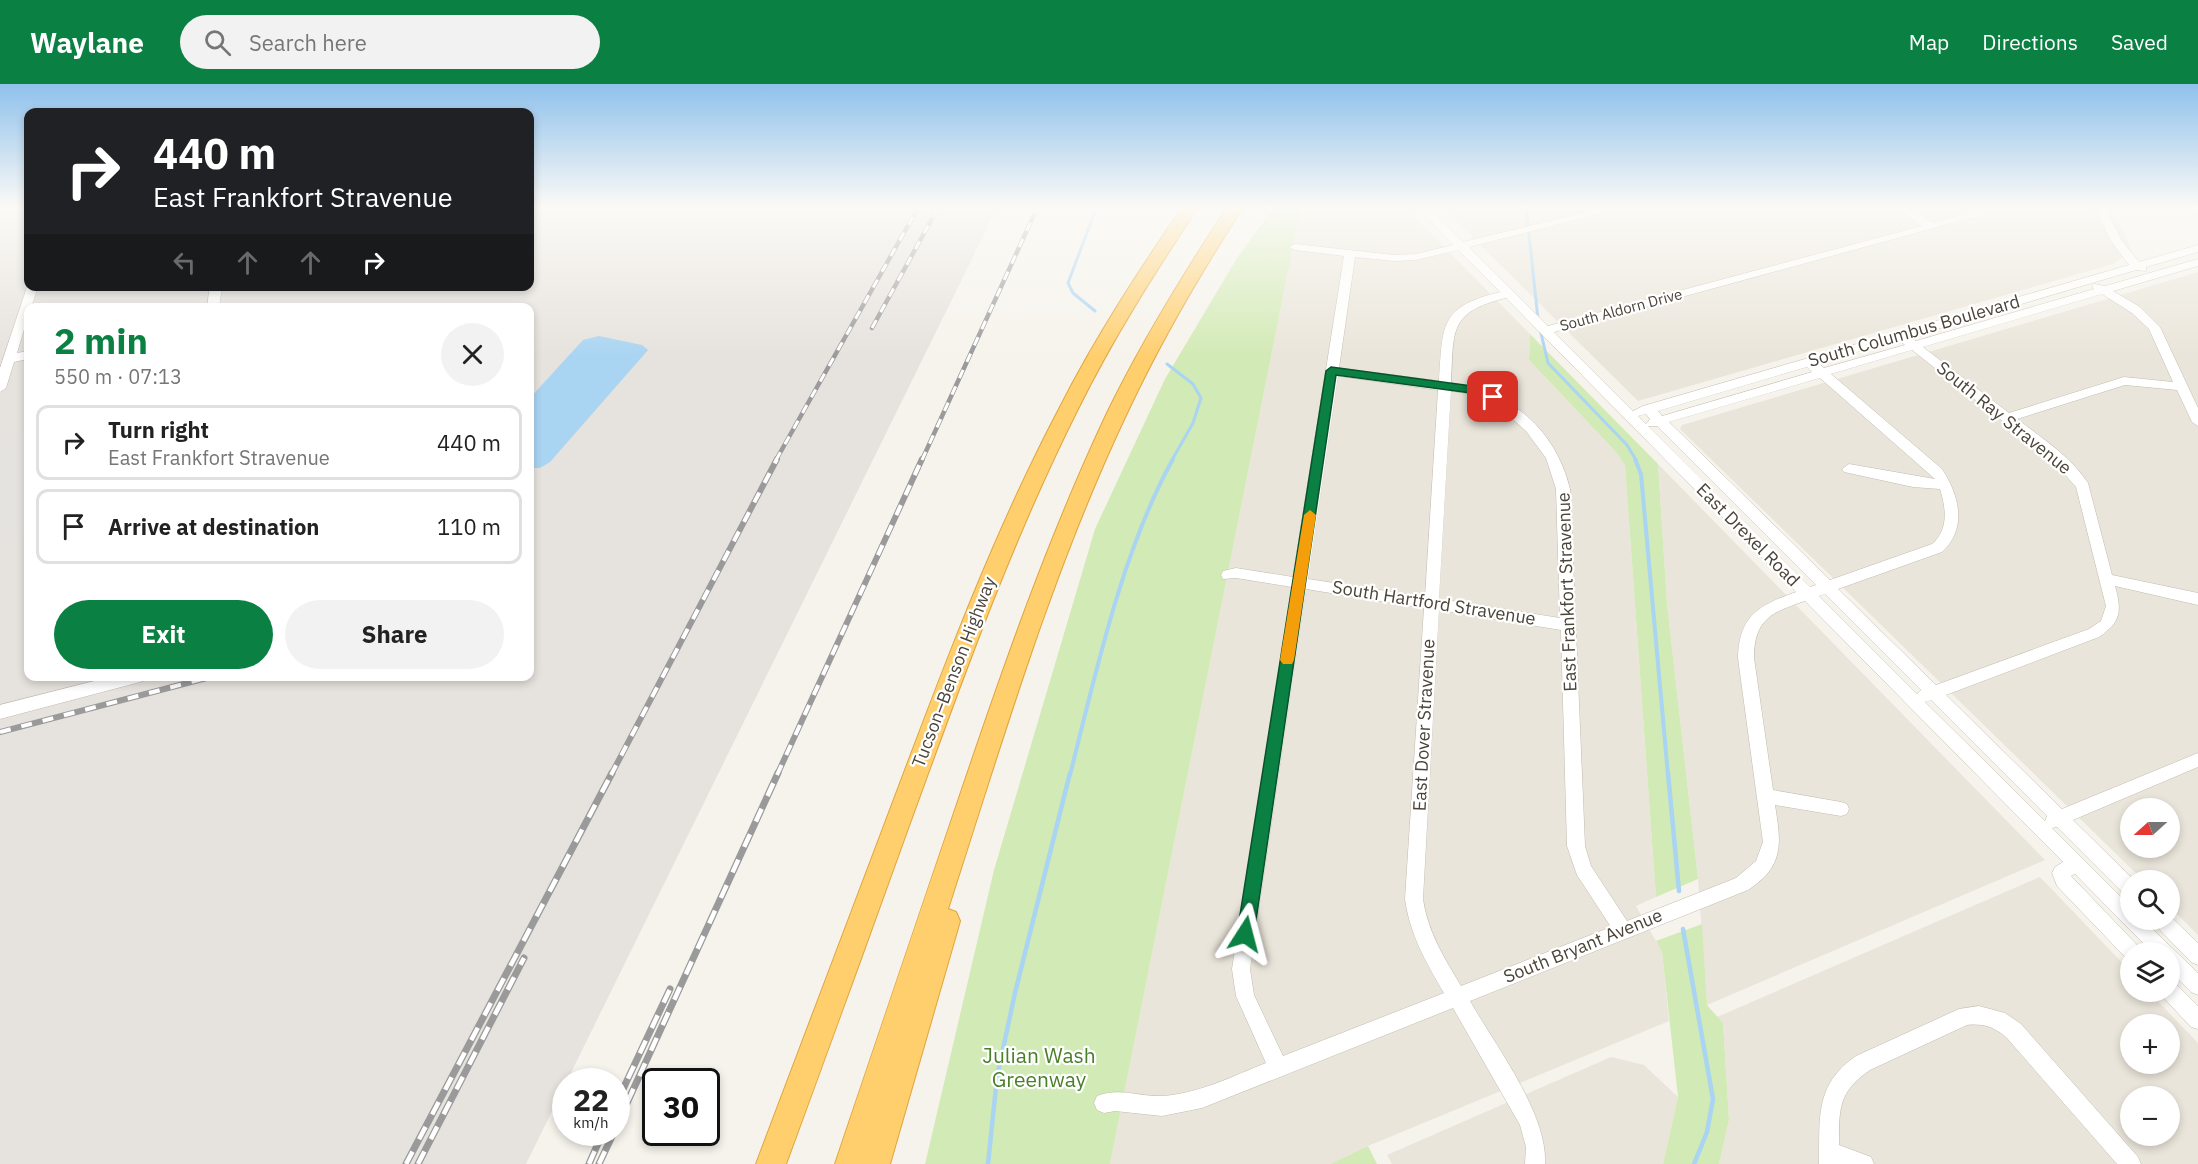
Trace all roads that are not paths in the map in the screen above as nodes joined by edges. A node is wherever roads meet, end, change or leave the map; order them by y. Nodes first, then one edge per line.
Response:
1 (1156, 256) edge
2 (1202, 256) edge
3 (1349, 256) edge
4 (1390, 256) edge
5 (1416, 256) edge
6 (1471, 256) edge
7 (1822, 256) edge
8 (2126, 256) edge
9 (2169, 256) edge
10 (2198, 262) edge
11 (2136, 266) junction
12 (2152, 276) junction
13 (2089, 280) junction
14 (2104, 290) junction
15 (1508, 294) junction
16 (24, 311) edge
17 (1545, 331) junction
18 (1900, 335) junction
19 (1914, 346) junction
20 (24, 356) edge
21 (9, 358) junction
22 (1809, 362) junction
23 (1331, 371) junction
24 (1822, 373) junction
25 (1445, 386) junction
26 (2182, 387) junction
27 (0, 388) edge
28 (1648, 409) junction
29 (1629, 415) junction
30 (2007, 418) junction
31 (1659, 422) junction
32 (2198, 422) edge
33 (1641, 427) junction
34 (1849, 469) dead end
35 (1945, 485) junction
36 (1228, 575) dead end
37 (2107, 579) junction
38 (1300, 581) junction
39 (1826, 587) junction
40 (1807, 594) junction
41 (2198, 598) edge
42 (1432, 604) junction
43 (1036, 605) junction
44 (1568, 625) junction
45 (121, 681) edge
46 (1932, 693) junction
47 (1913, 700) junction
48 (0, 712) edge
49 (2198, 760) edge
50 (1767, 796) junction
51 (1841, 809) dead end
52 (2059, 818) junction
53 (2039, 826) junction
54 (2076, 864) junction
55 (2120, 878) edge
56 (2120, 908) edge
57 (1623, 930) junction
58 (2142, 930) edge
59 (2172, 930) edge
60 (2122, 942) edge
61 (2154, 942) edge
62 (2198, 956) edge
63 (2180, 966) edge
64 (2194, 977) edge
65 (1457, 997) junction
66 (2180, 1001) edge
67 (2198, 1020) edge
68 (1278, 1068) junction
69 (1104, 1103) dead end
70 (1829, 1158) edge
71 (771, 1164) edge
72 (850, 1164) edge
73 (875, 1164) edge
74 (1535, 1164) edge
75 (1864, 1164) edge
76 (2131, 1164) edge

1 - 71 highway, Tucson–Benson Highway
2 - 43 highway
3 - 23 street
4 - 5 street
6 - 15 street, East Drexel Road
7 - 17 street, South Aldorn Drive
8 - 11 street
9 - 11 street, South Columbus Boulevard
10 - 12 street, South Columbus Boulevard
11 - 12 street
11 - 13 street, South Columbus Boulevard
12 - 14 street, South Columbus Boulevard
13 - 14 street
13 - 18 street, South Columbus Boulevard
14 - 19 street, South Columbus Boulevard
14 - 26 street
15 - 17 street, East Drexel Road
15 - 25 street, East Dover Stravenue
16 - 21 street
17 - 29 street, East Drexel Road
18 - 19 street, South Ray Stravenue
18 - 22 street, South Columbus Boulevard
19 - 24 street, South Columbus Boulevard
19 - 30 street, South Ray Stravenue
20 - 21 street
21 - 27 street
22 - 24 street
22 - 28 street, South Columbus Boulevard
23 - 25 street, East Frankfort Stravenue
23 - 38 street
24 - 31 street, South Columbus Boulevard
24 - 35 street
25 - 42 street, East Dover Stravenue
25 - 44 street, East Frankfort Stravenue
26 - 30 street
26 - 32 street
28 - 29 street, South Columbus Boulevard
28 - 31 street, East Drexel Road
29 - 33 street, East Drexel Road
30 - 37 street, South Ray Stravenue
31 - 33 street, South Columbus Boulevard
31 - 39 street, East Drexel Road
33 - 40 street, East Drexel Road
34 - 35 street
35 - 39 street, South Bryant Avenue
36 - 38 street, South Hartford Stravenue
37 - 41 street
37 - 46 street, South Ray Stravenue
38 - 42 street, South Hartford Stravenue
38 - 68 street
39 - 40 street, South Bryant Avenue
39 - 46 street, East Drexel Road
40 - 47 street, East Drexel Road
40 - 50 street, South Bryant Avenue
42 - 44 street, South Hartford Stravenue
42 - 65 street, East Dover Stravenue
43 - 72 highway
43 - 73 highway
44 - 57 street, East Frankfort Stravenue
45 - 48 street
46 - 47 street, South Ray Stravenue
46 - 52 street, East Drexel Road
47 - 53 street, East Drexel Road
49 - 52 street
50 - 51 street
50 - 57 street, South Bryant Avenue
52 - 53 street
52 - 55 street, East Drexel Road
53 - 54 street, East Drexel Road
54 - 56 street, East Drexel Road
54 - 60 street
57 - 65 street, South Bryant Avenue
58 - 61 street, East Drexel Road
59 - 62 street
63 - 64 street
65 - 68 street, South Bryant Avenue
65 - 74 street, East Dover Stravenue
66 - 67 street
68 - 69 street, South Bryant Avenue
70 - 75 street
70 - 76 street

